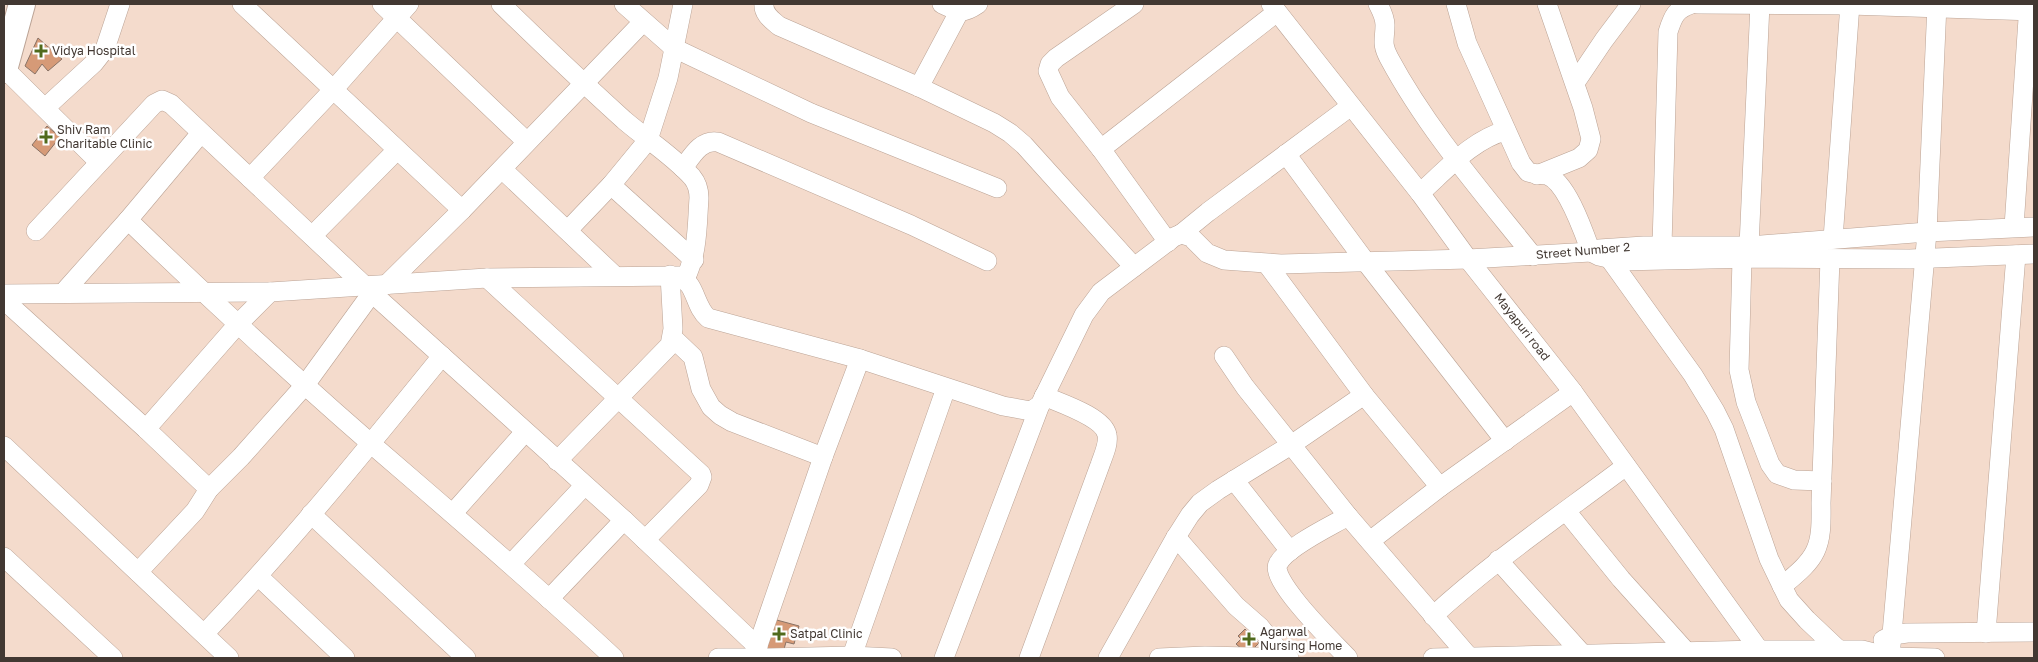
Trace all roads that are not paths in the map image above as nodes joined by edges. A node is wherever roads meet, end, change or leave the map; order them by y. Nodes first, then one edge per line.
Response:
1 (22, 4) edge
2 (120, 4) edge
3 (242, 4) edge
4 (382, 4) edge
5 (409, 4) edge
6 (501, 4) edge
7 (624, 4) edge
8 (683, 4) edge
9 (764, 4) edge
10 (942, 4) edge
11 (978, 4) edge
12 (1378, 4) edge
13 (1456, 4) edge
14 (1547, 4) edge
15 (1692, 4) edge
16 (1698, 4) edge
17 (1760, 4) edge
18 (1850, 4) edge
19 (1124, 6) edge
20 (1936, 6) edge
21 (1274, 8) edge
22 (1623, 8) edge
23 (2031, 8) edge
24 (959, 12) junction
25 (396, 18) junction
26 (643, 22) junction
27 (674, 48) junction
28 (4, 69) edge
29 (584, 84) junction
30 (1575, 84) junction
31 (919, 88) junction
32 (334, 90) junction
33 (1351, 106) junction
34 (45, 108) junction
35 (1506, 130) junction
36 (201, 133) junction
37 (648, 140) junction
38 (527, 142) junction
39 (1101, 149) junction
40 (398, 150) junction
41 (1286, 154) junction
42 (1457, 160) junction
43 (99, 162) junction
44 (683, 168) junction
45 (502, 170) junction
46 (1537, 175) junction
47 (250, 178) junction
48 (612, 185) junction
49 (997, 188) dead end
50 (1420, 193) junction
51 (462, 210) junction
52 (128, 220) junction
53 (2014, 227) junction
54 (2034, 227) edge
55 (568, 230) junction
56 (36, 231) dead end
57 (1927, 232) junction
58 (312, 236) junction
59 (1174, 238) junction
60 (1833, 239) junction
61 (1662, 246) junction
62 (1590, 252) junction
63 (1745, 252) junction
64 (2025, 254) edge
65 (1532, 256) junction
66 (1609, 258) junction
67 (1468, 259) junction
68 (1830, 259) junction
69 (1925, 259) junction
70 (694, 260) junction
71 (987, 261) dead end
72 (1365, 261) junction
73 (1141, 262) junction
74 (1266, 264) junction
75 (615, 276) junction
76 (677, 277) junction
77 (487, 278) junction
78 (375, 288) junction
79 (202, 291) junction
80 (270, 292) junction
81 (63, 293) junction
82 (4, 294) edge
83 (4, 300) edge
84 (238, 324) junction
85 (673, 338) junction
86 (442, 356) junction
87 (1224, 356) dead end
88 (860, 359) junction
89 (304, 385) junction
90 (946, 388) junction
91 (1573, 392) junction
92 (1364, 395) junction
93 (620, 398) junction
94 (1042, 400) junction
95 (146, 429) junction
96 (525, 432) junction
97 (1505, 441) junction
98 (372, 443) junction
99 (1291, 445) junction
100 (4, 446) edge
101 (823, 457) junction
102 (557, 461) junction
103 (1626, 466) junction
104 (1234, 480) junction
105 (1822, 481) junction
106 (584, 486) junction
107 (1440, 487) junction
108 (208, 489) junction
109 (1566, 511) junction
110 (453, 513) junction
111 (311, 514) junction
112 (1348, 516) junction
113 (624, 520) junction
114 (1176, 537) junction
115 (645, 540) junction
116 (1370, 541) junction
117 (1290, 551) junction
118 (4, 557) edge
119 (1498, 560) junction
120 (511, 564) junction
121 (138, 572) junction
122 (259, 577) junction
123 (1782, 586) junction
124 (549, 599) junction
125 (1433, 616) junction
126 (1986, 632) junction
127 (2034, 632) edge
128 (204, 634) junction
129 (1893, 635) junction
130 (1850, 653) edge
131 (1761, 654) edge
132 (762, 655) edge
133 (1690, 655) edge
134 (852, 656) junction
135 (1584, 656) edge
136 (1204, 657) edge
137 (1890, 657) junction
138 (114, 658) edge
139 (229, 658) edge
140 (345, 658) edge
141 (466, 658) edge
142 (614, 658) edge
143 (718, 658) edge
144 (892, 658) edge
145 (944, 658) edge
146 (1029, 658) edge
147 (1108, 658) edge
148 (1159, 658) edge
149 (1285, 658) edge
150 (1289, 658) edge
151 (1348, 658) edge
152 (1433, 658) edge
153 (1469, 658) edge
154 (1935, 658) edge

1 - 28 street
2 - 34 street
3 - 32 street
4 - 25 street
5 - 25 street
6 - 29 street
7 - 26 street
8 - 27 street
9 - 31 street
10 - 24 street
11 - 24 street
12 - 42 street
13 - 35 street
14 - 30 street
15 - 61 street
16 - 17 street
17 - 18 street
17 - 63 street
18 - 20 street
18 - 60 street
19 - 39 street
20 - 23 street
20 - 57 street
21 - 33 street, Mayapuri road
21 - 39 street
22 - 30 street
23 - 53 street
24 - 31 street
25 - 32 street
25 - 38 street
26 - 27 street
26 - 29 street
27 - 37 street
27 - 49 street
28 - 34 street
29 - 37 street
29 - 38 street
30 - 46 street
31 - 73 street
32 - 40 street
32 - 47 street
33 - 41 street
33 - 50 street, Mayapuri road
34 - 43 street
35 - 42 street
35 - 46 street
36 - 43 street
36 - 47 street
36 - 52 street
37 - 44 street
37 - 48 street
38 - 45 street
39 - 59 street
40 - 51 street
40 - 58 street
41 - 59 street
41 - 72 street
42 - 50 street
42 - 65 street
43 - 56 street
44 - 70 street
44 - 71 street
45 - 51 street
45 - 55 street
46 - 62 street
47 - 58 street
48 - 55 street
48 - 70 street
50 - 67 street, Mayapuri road
51 - 78 street
52 - 79 street
52 - 81 street
53 - 54 street, Street Number 2
53 - 57 street, Street Number 2
55 - 75 street
57 - 60 street, Street Number 2
57 - 69 street
58 - 78 street
59 - 73 street
59 - 74 street, Street Number 2
60 - 63 street, Street Number 2
61 - 62 street, Street Number 2
61 - 63 street, Street Number 2
62 - 65 street, Street Number 2
62 - 66 street
63 - 66 street
63 - 68 street
63 - 105 street
64 - 69 street
64 - 126 street
65 - 67 street, Street Number 2
66 - 123 street
67 - 72 street, Street Number 2
67 - 91 street, Mayapuri road
68 - 69 street
68 - 105 street
69 - 129 street
70 - 76 street
72 - 74 street, Street Number 2
72 - 97 street
73 - 94 street
74 - 92 street
75 - 76 street
75 - 77 street
76 - 85 street
76 - 88 street
77 - 78 street
77 - 93 street
78 - 80 street
78 - 86 street
78 - 89 street
79 - 80 street
79 - 81 street
79 - 84 street
80 - 84 street
81 - 82 street
83 - 95 street
84 - 89 street
84 - 95 street
85 - 93 street
85 - 101 street
86 - 96 street
86 - 98 street
87 - 99 street
88 - 90 street
88 - 101 street
89 - 98 street
89 - 108 street
90 - 94 street
90 - 134 street
91 - 97 street
91 - 103 street, Mayapuri road
92 - 99 street
92 - 107 street
93 - 102 street
93 - 115 street
94 - 145 street
94 - 146 street
95 - 108 street
96 - 102 street
96 - 110 street
97 - 107 street
98 - 110 street
98 - 111 street
99 - 104 street
99 - 112 street
100 - 121 street
101 - 132 street
102 - 106 street
103 - 109 street
103 - 131 street, Mayapuri road
104 - 114 street
104 - 117 street
105 - 123 street
106 - 113 street
106 - 120 street
107 - 116 street
108 - 121 street
109 - 119 street
109 - 133 street
110 - 120 street
111 - 122 street
111 - 141 street
112 - 116 street
112 - 117 street
113 - 115 street
113 - 124 street
114 - 147 street
114 - 149 street
115 - 132 street
116 - 125 street
117 - 151 street
118 - 138 street
119 - 125 street
119 - 135 street
120 - 124 street
121 - 128 street
122 - 128 street
122 - 140 street
123 - 130 street
124 - 142 street
125 - 153 street
126 - 127 street
126 - 129 street
128 - 139 street
129 - 130 street
129 - 137 street
130 - 131 street
130 - 137 street
131 - 133 street
132 - 134 street
132 - 143 street
133 - 135 street
134 - 144 street
135 - 153 street
136 - 148 street
136 - 149 street
137 - 154 street
149 - 150 street
152 - 153 street

